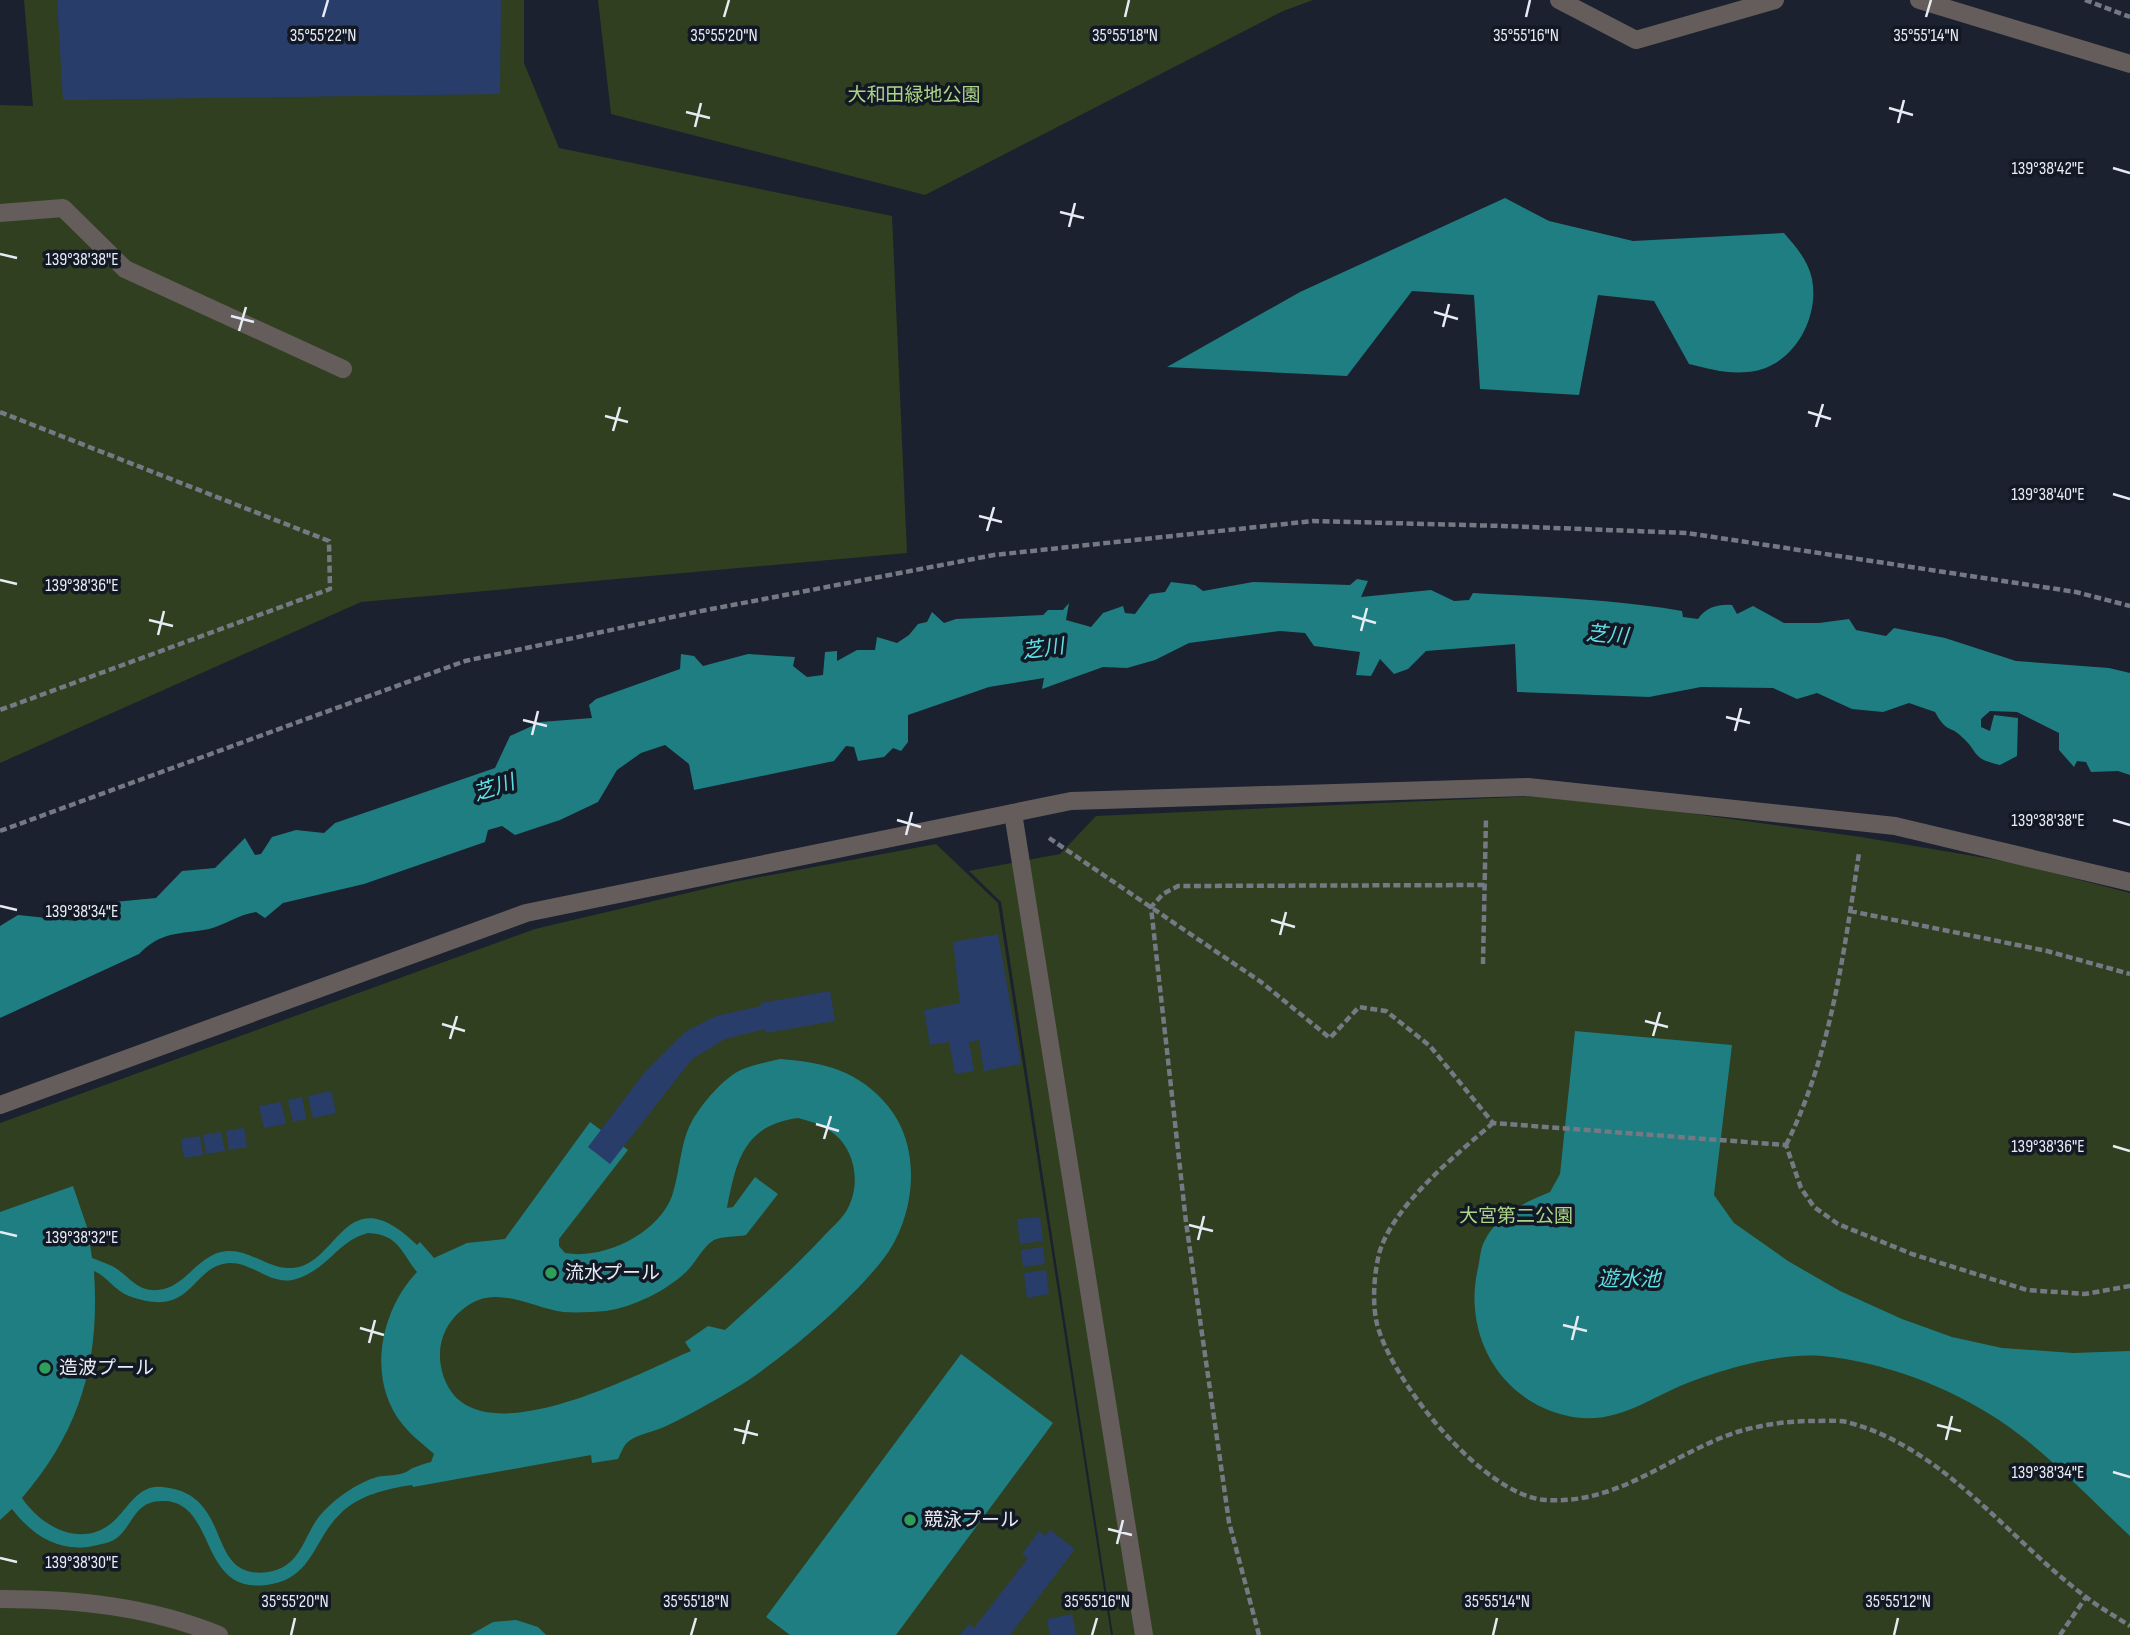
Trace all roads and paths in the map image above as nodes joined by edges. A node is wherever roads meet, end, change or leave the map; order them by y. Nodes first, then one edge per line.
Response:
1 (1559, 0) edge
2 (1775, 0) edge
3 (1919, 0) edge
4 (2085, 0) edge
5 (2130, 16) edge
6 (2130, 64) edge
7 (0, 213) edge
8 (343, 369) dead end
9 (0, 411) edge
10 (2130, 606) edge
11 (0, 710) edge
12 (1487, 787) junction
13 (1013, 813) junction
14 (1864, 821) junction
15 (0, 831) edge
16 (2130, 882) edge
17 (1485, 885) junction
18 (1151, 907) junction
19 (1850, 911) junction
20 (1483, 964) dead end
21 (2130, 974) edge
22 (0, 1105) edge
23 (1493, 1123) junction
24 (1786, 1145) junction
25 (2130, 1286) edge
26 (2086, 1597) junction
27 (0, 1599) edge
28 (2130, 1626) edge
29 (219, 1635) edge
30 (1144, 1635) edge
31 (1259, 1635) edge
32 (2060, 1635) edge

1 - 2 street
3 - 6 street
4 - 5 path
7 - 8 street
9 - 11 path
10 - 15 path
12 - 13 street
12 - 14 street
12 - 17 path
13 - 18 path
13 - 22 street
13 - 30 street
14 - 16 street
14 - 19 path
17 - 18 path
17 - 20 path
18 - 23 path
18 - 31 path
19 - 21 path
19 - 24 path
23 - 24 path
23 - 26 path
24 - 25 path
26 - 28 path
26 - 32 path
27 - 29 street

